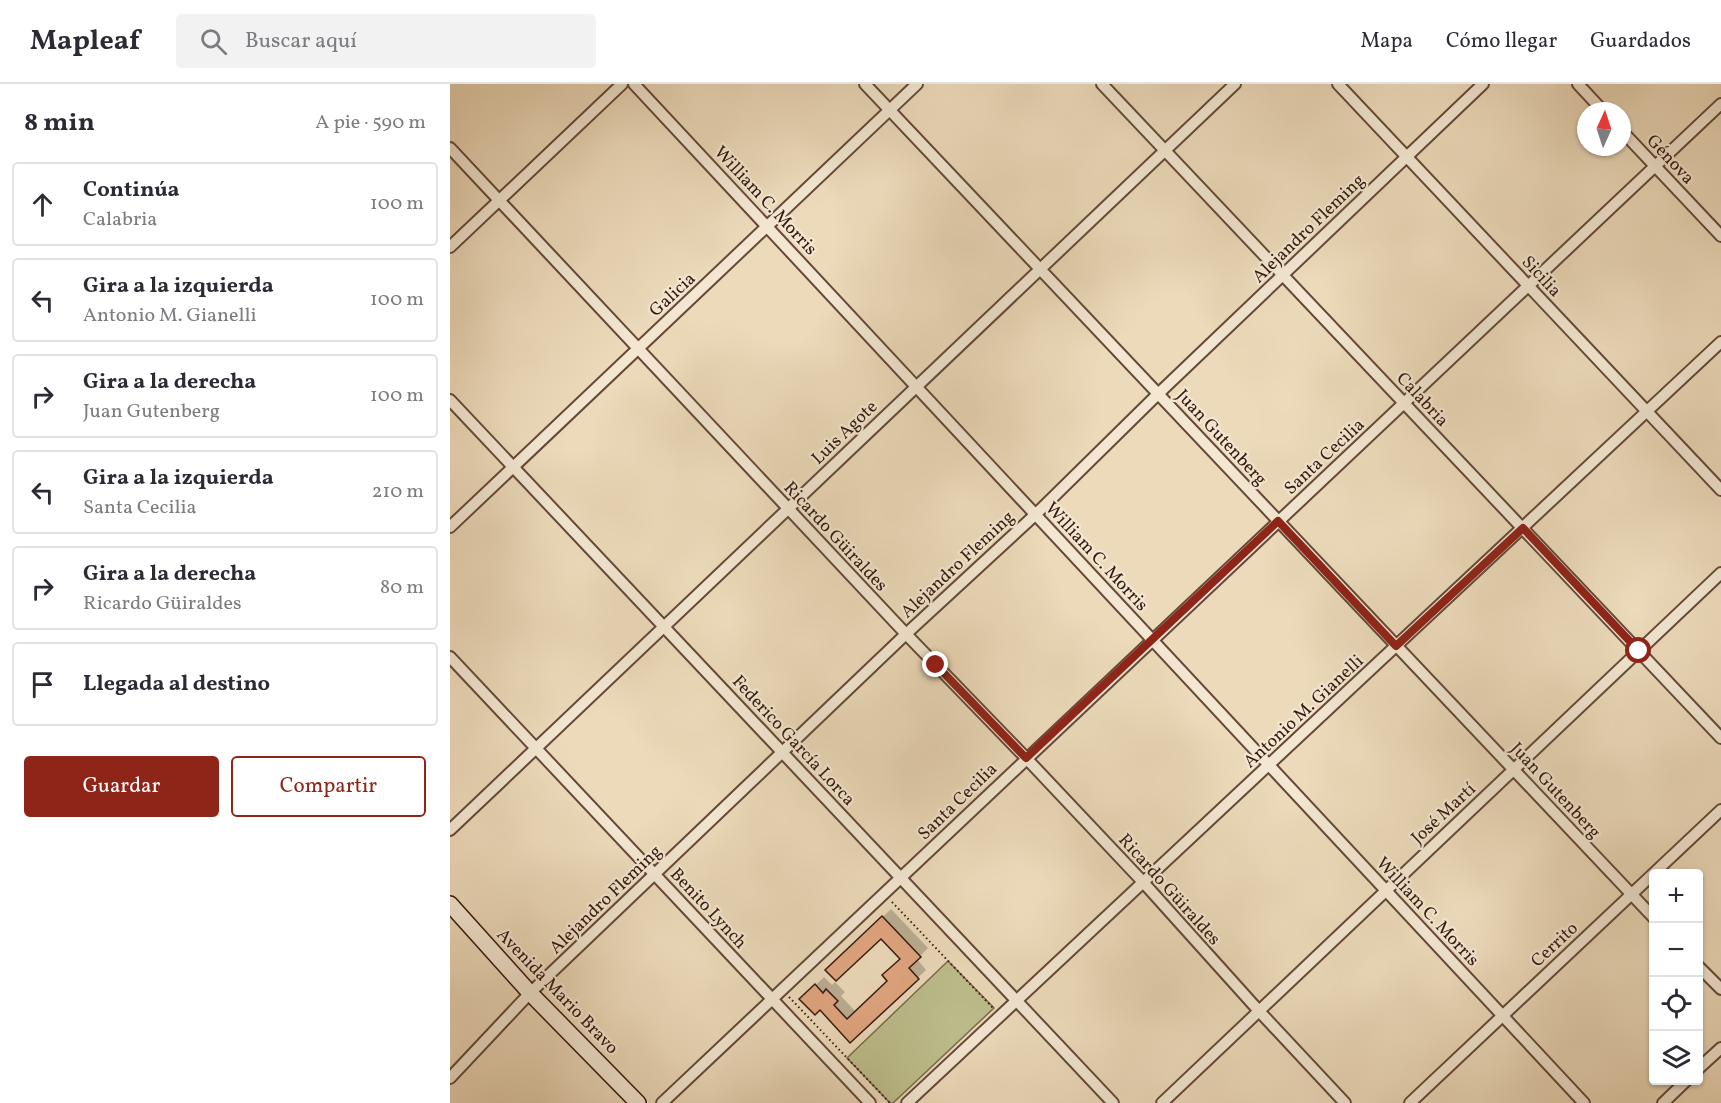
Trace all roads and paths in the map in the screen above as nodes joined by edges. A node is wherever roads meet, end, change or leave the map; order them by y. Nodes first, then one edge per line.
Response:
1 (622, 84) edge
2 (634, 84) edge
3 (865, 84) edge
4 (917, 84) edge
5 (1102, 84) edge
6 (1234, 84) edge
7 (1338, 84) edge
8 (1484, 84) edge
9 (1578, 84) edge
10 (1595, 102) edge
11 (1721, 104) edge
12 (890, 110) junction
13 (1631, 141) edge
14 (450, 148) edge
15 (1165, 150) junction
16 (1407, 157) junction
17 (1655, 166) junction
18 (499, 200) junction
19 (768, 226) junction
20 (1721, 236) edge
21 (450, 247) edge
22 (1040, 269) junction
23 (1283, 275) junction
24 (1528, 286) junction
25 (1721, 342) edge
26 (638, 349) junction
27 (916, 387) junction
28 (1158, 394) junction
29 (450, 400) edge
30 (1404, 403) junction
31 (1647, 412) junction
32 (514, 467) junction
33 (1721, 490) edge
34 (788, 508) junction
35 (1036, 514) junction
36 (1278, 521) junction
37 (450, 528) edge
38 (1523, 528) junction
39 (1721, 573) edge
40 (664, 626) junction
41 (906, 634) junction
42 (1152, 639) junction
43 (1396, 646) junction
44 (1639, 651) junction
45 (450, 657) edge
46 (1721, 738) edge
47 (536, 748) junction
48 (782, 752) junction
49 (1026, 758) junction
50 (1269, 765) junction
51 (1513, 770) junction
52 (1721, 810) edge
53 (450, 830) edge
54 (655, 874) junction
55 (901, 878) junction
56 (1143, 882) junction
57 (1386, 890) junction
58 (1631, 894) junction
59 (890, 900) dead end
60 (450, 904) edge
61 (1649, 914) edge
62 (1703, 971) edge
63 (1721, 989) edge
64 (530, 993) junction
65 (789, 997) dead end
66 (772, 999) junction
67 (1017, 1001) junction
68 (994, 1008) dead end
69 (1259, 1011) junction
70 (1503, 1015) junction
71 (1721, 1048) edge
72 (1703, 1065) edge
73 (452, 1072) edge
74 (1682, 1085) edge
75 (638, 1103) edge
76 (662, 1103) edge
77 (870, 1103) edge
78 (890, 1103) edge
79 (907, 1103) edge
80 (1113, 1103) edge
81 (1162, 1103) edge
82 (1345, 1103) edge
83 (1410, 1103) edge
84 (1584, 1103) edge
85 (1663, 1103) edge

1 - 18 street
2 - 19 street, William C. Morris
3 - 12 street, Juan Gutenberg
4 - 12 street, Galicia
5 - 15 street, Calabria
6 - 15 street, Luis Agote
7 - 16 street, Sicilia
8 - 16 street, Alejandro Fleming
9 - 10 street
11 - 17 street, Santa Cecilia
12 - 19 street, Galicia
12 - 22 street, Juan Gutenberg
13 - 17 street, Génova
14 - 18 street, Ricardo Güiraldes
15 - 22 street, Luis Agote
15 - 23 street, Calabria
16 - 23 street, Alejandro Fleming
16 - 24 street, Sicilia
17 - 20 street, Génova
17 - 24 street, Santa Cecilia
18 - 21 street
18 - 26 street, Ricardo Güiraldes
19 - 26 street, Galicia
19 - 27 street, William C. Morris
22 - 27 street, Luis Agote
22 - 28 street, Juan Gutenberg
23 - 28 street, Alejandro Fleming
23 - 30 street, Calabria
24 - 30 street, Santa Cecilia
24 - 31 street, Sicilia
25 - 31 street, Antonio M. Gianelli
26 - 32 street, Galicia
26 - 34 street, Ricardo Güiraldes
27 - 34 street, Luis Agote
27 - 35 street, William C. Morris
28 - 35 street, Alejandro Fleming
28 - 36 street, Juan Gutenberg
29 - 32 street, Federico García Lorca
30 - 36 street, Santa Cecilia
30 - 38 street, Calabria
31 - 33 street, Sicilia
31 - 38 street, Antonio M. Gianelli
32 - 37 street, Galicia
32 - 40 street, Federico García Lorca
34 - 40 street, Luis Agote
34 - 41 street, Ricardo Güiraldes
35 - 41 street, Alejandro Fleming
35 - 42 street, William C. Morris
36 - 42 street, Santa Cecilia
36 - 43 street, Juan Gutenberg
38 - 43 street, Antonio M. Gianelli
38 - 44 street, Calabria
39 - 44 street, José Martí
40 - 47 street, Luis Agote
40 - 48 street, Federico García Lorca
41 - 48 street, Alejandro Fleming
41 - 49 street, Ricardo Güiraldes
42 - 49 street, Santa Cecilia
42 - 50 street, William C. Morris
43 - 50 street, Antonio M. Gianelli
43 - 51 street, Juan Gutenberg
44 - 46 street, Calabria
44 - 51 street, José Martí
45 - 47 street, Benito Lynch
47 - 53 street, Luis Agote
47 - 54 street, Benito Lynch
48 - 54 street, Alejandro Fleming
48 - 55 street, Federico García Lorca
49 - 55 street, Santa Cecilia
49 - 56 street, Ricardo Güiraldes
50 - 56 street, Antonio M. Gianelli
50 - 57 street, William C. Morris
51 - 57 street, José Martí
51 - 58 street, Juan Gutenberg
52 - 58 street, Cerrito
54 - 64 street, Alejandro Fleming
54 - 66 street, Benito Lynch
55 - 66 street, Santa Cecilia
55 - 67 street, Federico García Lorca
56 - 67 street, Antonio M. Gianelli
56 - 69 street, Ricardo Güiraldes
57 - 69 street, José Martí
57 - 70 street, William C. Morris
58 - 61 street, Juan Gutenberg
58 - 70 street, Cerrito
59 - 68 path
60 - 64 main road, Avenida Mario Bravo
62 - 63 street
64 - 73 street, Alejandro Fleming
64 - 75 main road, Avenida Mario Bravo
65 - 78 path
66 - 76 street, Santa Cecilia
66 - 77 street, Benito Lynch
67 - 79 street, Antonio M. Gianelli
67 - 80 street, Federico García Lorca
69 - 81 street, José Martí
69 - 82 street, Ricardo Güiraldes
70 - 83 street, Cerrito
70 - 84 street, William C. Morris
71 - 72 street
74 - 85 street

